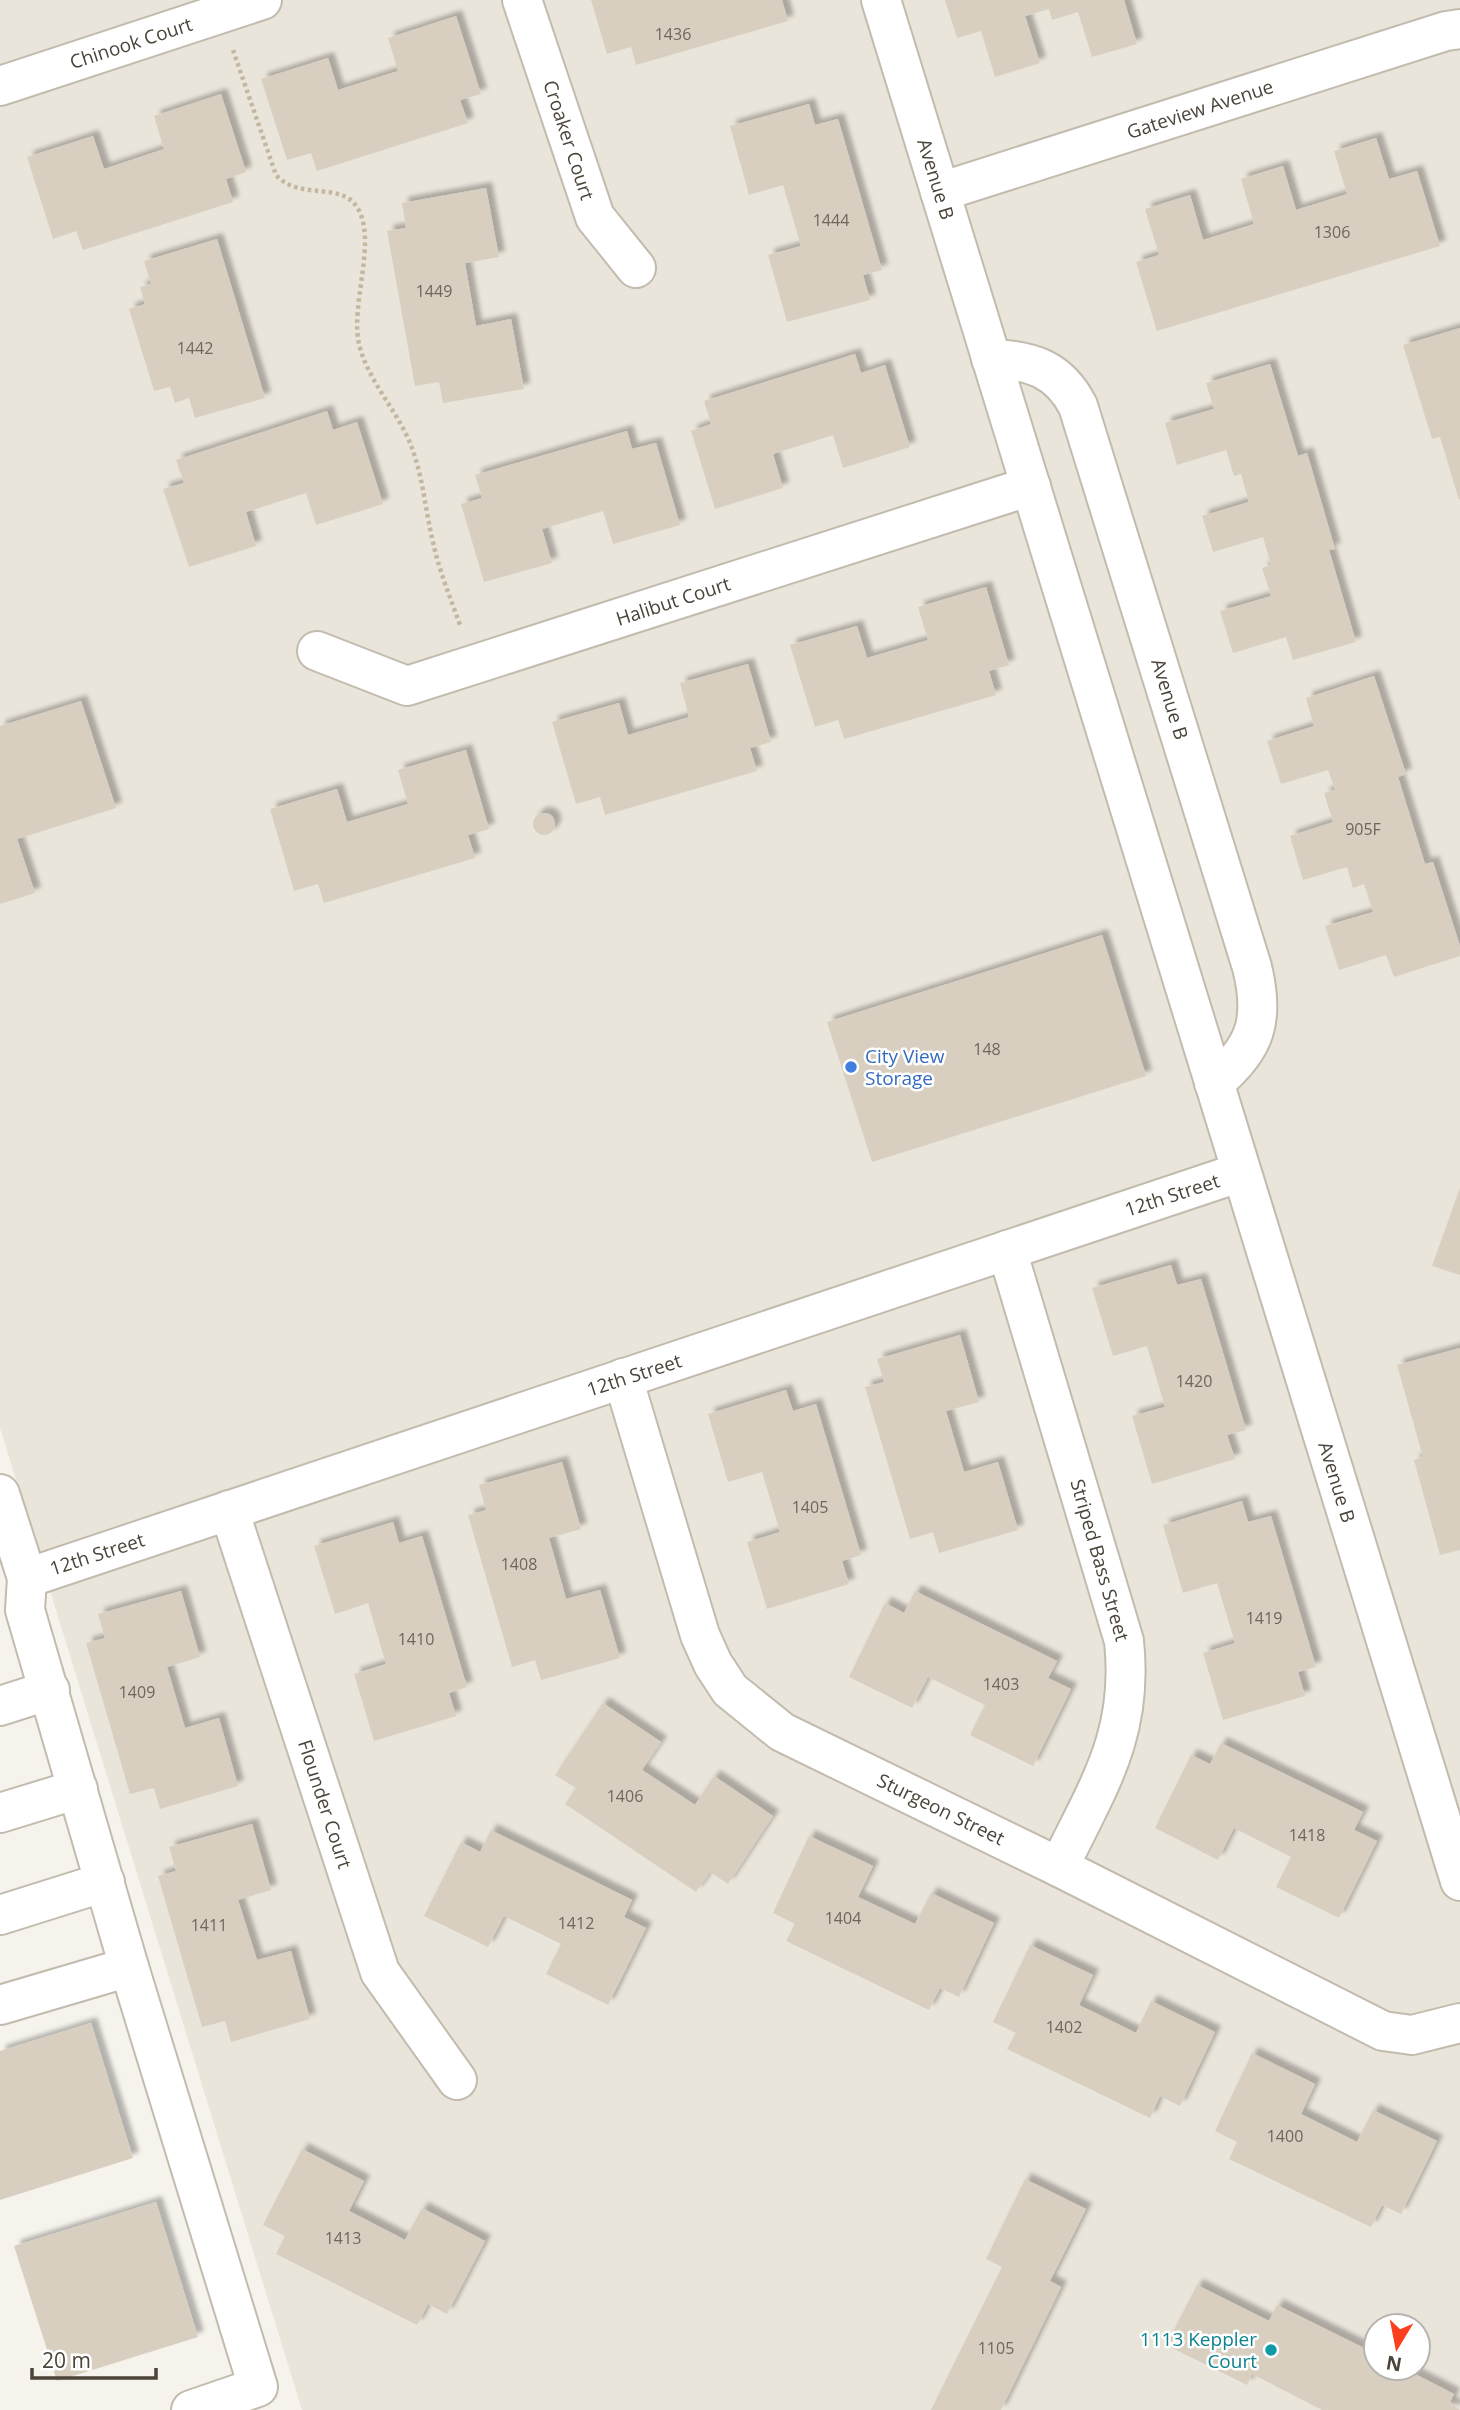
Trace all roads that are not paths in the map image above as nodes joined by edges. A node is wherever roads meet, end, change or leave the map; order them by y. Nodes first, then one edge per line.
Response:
1 (262, 0) edge
2 (522, 0) edge
3 (881, 0) edge
4 (1460, 29) edge
5 (0, 86) edge
6 (940, 192) junction
7 (636, 268) dead end
8 (991, 359) junction
9 (1031, 486) junction
10 (317, 651) dead end
11 (1214, 1083) junction
12 (1241, 1172) junction
13 (1007, 1250) junction
14 (623, 1378) junction
15 (0, 1494) edge
16 (229, 1510) junction
17 (27, 1578) junction
18 (50, 1690) junction
19 (0, 1706) edge
20 (78, 1789) junction
21 (0, 1813) edge
22 (1059, 1867) junction
23 (1460, 1881) edge
24 (105, 1882) junction
25 (0, 1915) edge
26 (129, 1967) junction
27 (0, 2005) edge
28 (1460, 2023) edge
29 (457, 2080) dead end
30 (191, 2410) edge

1 - 5 street, Chinook Court
2 - 7 street, Croaker Court
3 - 6 street, Avenue B
4 - 6 street, Gateview Avenue
6 - 8 street, Avenue B
8 - 9 street, Avenue B
8 - 11 street, Avenue B
9 - 10 street, Halibut Court
9 - 11 street, Avenue B
11 - 12 street, Avenue B
12 - 13 street, 12th Street
12 - 23 street, Avenue B
13 - 14 street, 12th Street
13 - 22 street, Striped Bass Street
14 - 16 street, 12th Street
14 - 22 street, Sturgeon Street
15 - 17 street
16 - 17 street, 12th Street
16 - 29 street, Flounder Court
17 - 18 street
18 - 19 street
18 - 20 street
20 - 21 street
20 - 24 street
22 - 28 street, Sturgeon Street
24 - 25 street
24 - 26 street
26 - 27 street
26 - 30 street

